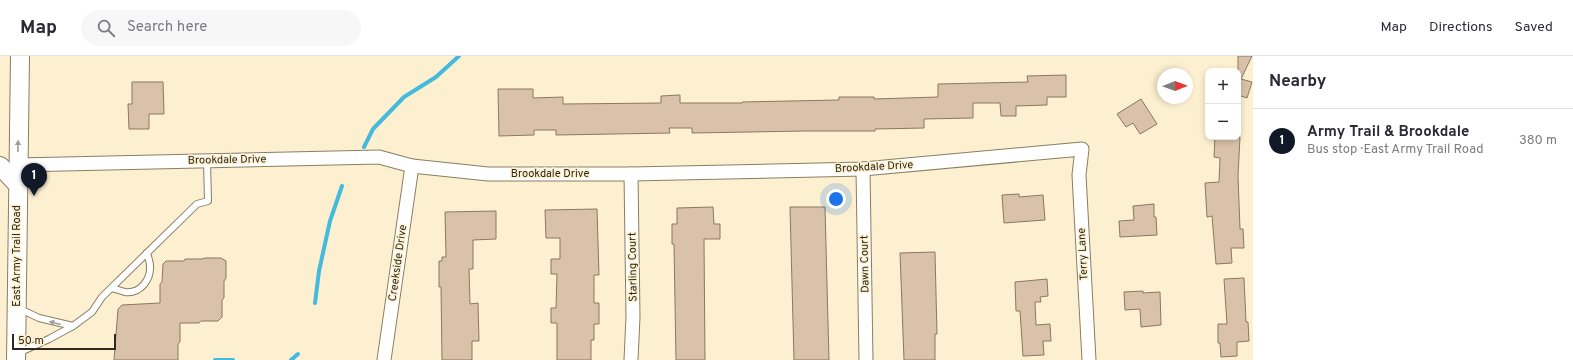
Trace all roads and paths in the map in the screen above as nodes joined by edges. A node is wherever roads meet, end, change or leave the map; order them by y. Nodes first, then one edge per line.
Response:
1 (20, 56) edge
2 (1082, 149) joint
3 (206, 160) junction
4 (18, 165) junction
5 (0, 166) edge
6 (412, 166) junction
7 (863, 169) junction
8 (631, 174) junction
9 (18, 185) junction
10 (147, 253) junction
11 (112, 288) junction
12 (17, 308) junction
13 (73, 326) junction
14 (16, 357) edge
15 (384, 360) edge
16 (631, 360) edge
17 (866, 360) edge
18 (1089, 360) edge

4 -> 1 main road, East Army Trail Road
2 - 7 street, Brookdale Drive
2 - 18 street, Terry Lane
3 - 4 street, Brookdale Drive
3 - 6 street, Brookdale Drive
3 - 10 lane
4 - 9 main road, East Army Trail Road
5 - 9 main road
6 - 8 street, Brookdale Drive
6 - 15 street, Creekside Drive
7 - 8 street, Brookdale Drive
7 - 17 street, Dawn Court
8 - 16 street, Starling Court
9 - 12 main road, East Army Trail Road
10 - 11 lane
10 - 11 lane
11 - 13 lane
13 -> 12 lane
12 - 14 main road, East Army Trail Road
13 - 14 lane

